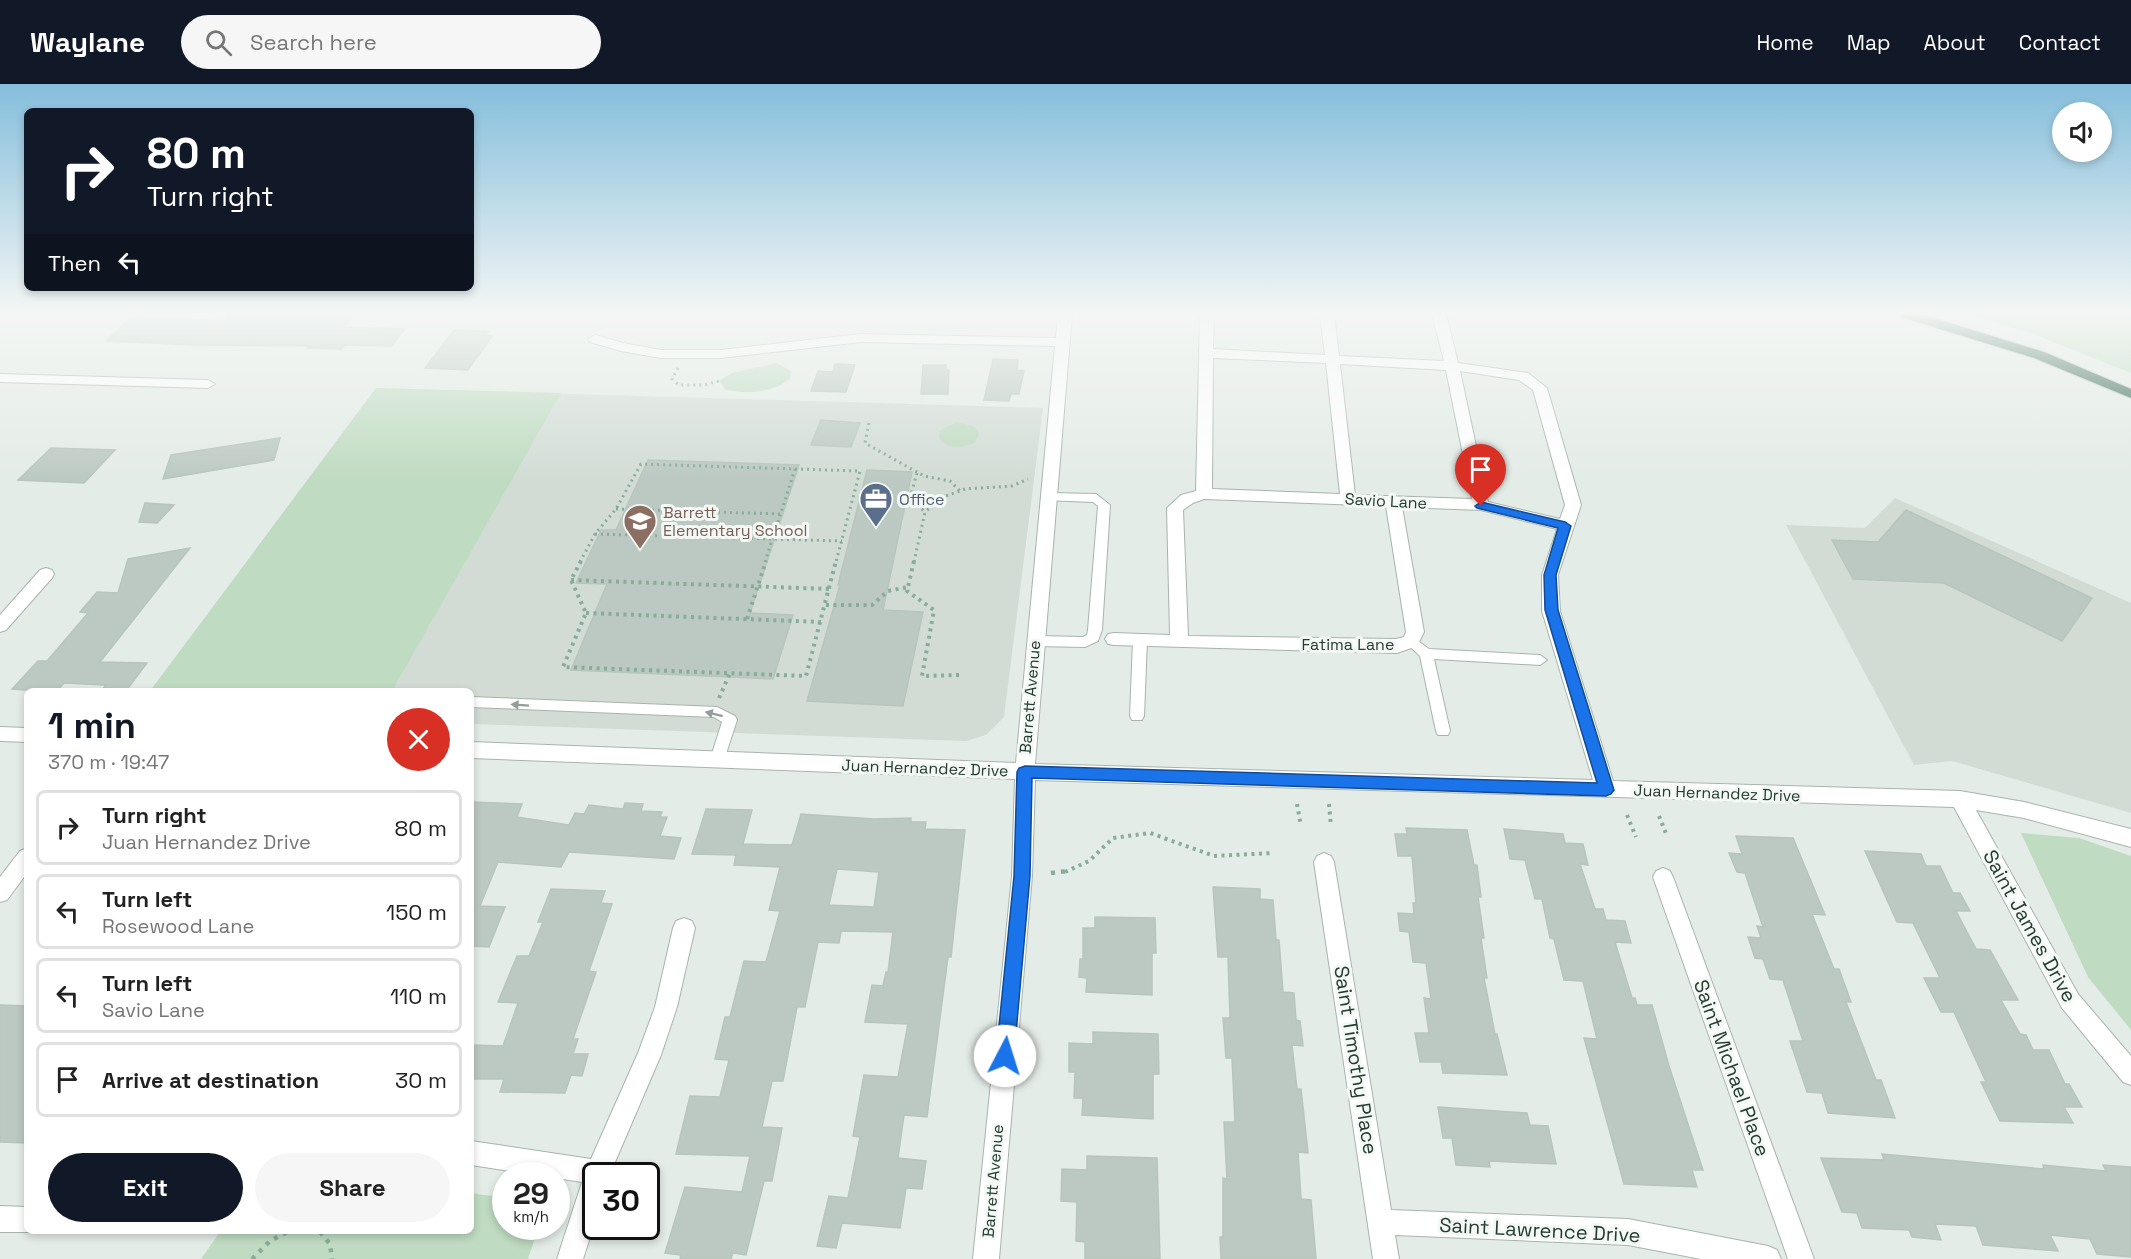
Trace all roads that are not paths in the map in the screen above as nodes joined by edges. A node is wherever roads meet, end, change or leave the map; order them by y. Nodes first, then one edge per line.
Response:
1 (1060, 369) edge
2 (1205, 369) edge
3 (1333, 369) edge
4 (1453, 369) edge
5 (1474, 369) edge
6 (2072, 369) edge
7 (0, 378) edge
8 (208, 384) dead end
9 (2131, 394) edge
10 (1204, 495) junction
11 (1048, 497) junction
12 (1348, 500) junction
13 (1393, 502) junction
14 (1481, 506) junction
15 (1565, 526) junction
16 (46, 574) dead end
17 (0, 626) edge
18 (1114, 639) dead end
19 (1140, 640) junction
20 (1035, 641) junction
21 (1411, 641) junction
22 (1179, 642) junction
23 (1426, 654) junction
24 (1540, 660) dead end
25 (474, 702) edge
26 (1137, 716) dead end
27 (1443, 731) dead end
28 (0, 734) edge
29 (24, 735) edge
30 (474, 750) edge
31 (717, 760) junction
32 (1025, 772) junction
33 (1606, 790) junction
34 (1960, 799) junction
35 (2131, 838) edge
36 (24, 860) edge
37 (1324, 862) dead end
38 (1663, 877) dead end
39 (0, 893) edge
40 (684, 928) dead end
41 (2131, 1074) edge
42 (474, 1154) edge
43 (602, 1162) edge
44 (582, 1173) edge
45 (0, 1219) edge
46 (24, 1220) edge
47 (582, 1221) edge
48 (1382, 1222) junction
49 (570, 1259) edge
50 (986, 1259) edge
51 (1386, 1259) edge
52 (1768, 1259) edge
53 (1801, 1259) edge

1 - 11 street, Barrett Avenue
2 - 10 street
3 - 12 street
4 - 14 street
5 - 15 street
6 - 9 highway
7 - 8 street
10 - 12 street, Savio Lane
10 - 22 street
11 - 20 street, Barrett Avenue
11 - 20 lane
12 - 13 street, Savio Lane
13 - 14 street, Savio Lane
13 - 21 street, Fatima Lane
14 - 15 street, Savio Lane
15 - 33 street
16 - 17 street
18 - 19 street, Fatima Lane
19 - 22 street, Fatima Lane
19 - 26 lane
20 - 32 street, Barrett Avenue
21 - 22 street, Fatima Lane
21 - 23 lane
23 - 24 lane
23 - 27 lane
31 -> 25 lane
28 - 29 street
30 - 31 street, Juan Hernandez Drive
31 - 32 street, Juan Hernandez Drive
32 - 33 street, Juan Hernandez Drive
32 - 50 street, Barrett Avenue
33 - 34 street, Juan Hernandez Drive
34 - 35 street, Juan Hernandez Drive
34 - 41 street, Saint James Drive
36 - 39 street
37 - 48 street, Saint Timothy Place
38 - 53 street, Saint Michael Place
40 - 43 street
42 - 44 street
45 - 46 street
47 - 49 street
48 - 51 street, Saint Timothy Place
48 - 52 street, Saint Lawrence Drive

